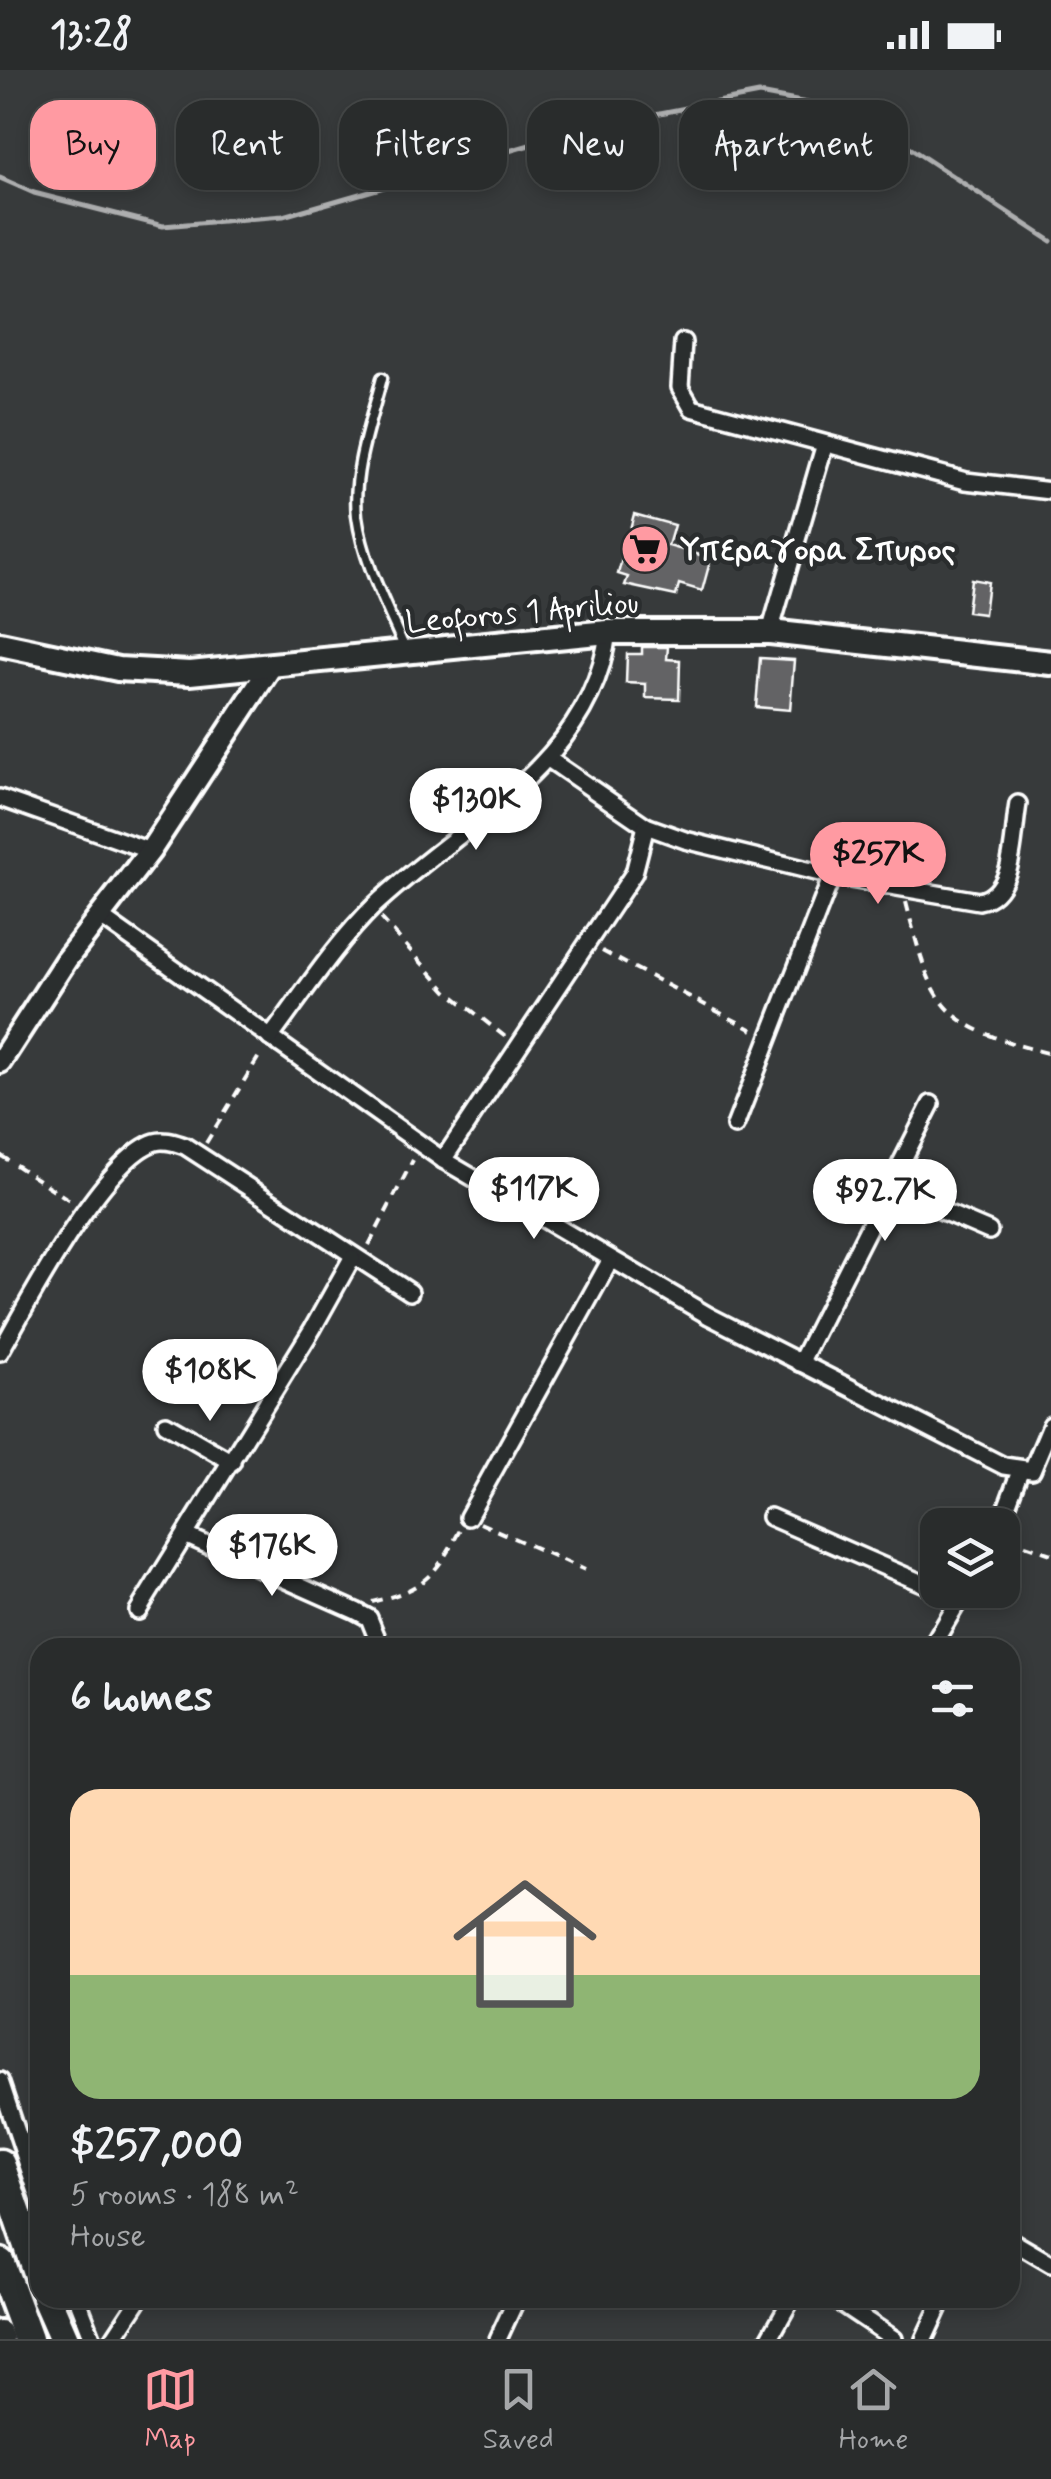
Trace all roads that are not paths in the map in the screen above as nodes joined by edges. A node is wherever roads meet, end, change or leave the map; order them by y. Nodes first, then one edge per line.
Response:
1 (683, 342) dead end
2 (382, 378) dead end
3 (824, 446) junction
4 (1051, 491) edge
5 (608, 632) junction
6 (770, 632) junction
7 (0, 644) edge
8 (407, 653) junction
9 (1051, 663) edge
10 (270, 668) junction
11 (547, 758) junction
12 (0, 798) edge
13 (1018, 804) dead end
14 (646, 826) junction
15 (150, 851) junction
16 (832, 876) junction
17 (101, 917) junction
18 (270, 1038) junction
19 (0, 1062) edge
20 (930, 1104) dead end
21 (735, 1126) dead end
22 (443, 1160) junction
23 (888, 1188) junction
24 (989, 1230) dead end
25 (356, 1260) junction
26 (610, 1261) junction
27 (410, 1292) dead end
28 (0, 1352) edge
29 (800, 1363) junction
30 (166, 1424) dead end
31 (1051, 1425) edge
32 (232, 1462) junction
33 (1020, 1471) junction
34 (1006, 1508) edge
35 (468, 1517) road end
36 (770, 1517) dead end
37 (187, 1536) junction
38 (920, 1582) edge
39 (954, 1608) edge
40 (138, 1611) dead end
41 (377, 1638) edge
42 (937, 1638) edge
43 (0, 2081) edge
44 (0, 2164) edge
45 (30, 2171) edge
46 (1020, 2246) edge
47 (30, 2252) edge
48 (0, 2263) edge
49 (1051, 2264) edge
50 (50, 2308) edge
51 (80, 2308) edge
52 (134, 2308) edge
53 (512, 2308) edge
54 (786, 2308) edge
55 (849, 2308) edge
56 (938, 2308) edge
57 (0, 2332) edge
58 (3, 2339) edge
59 (28, 2339) edge
60 (64, 2339) edge
61 (92, 2339) edge
62 (114, 2339) edge
63 (498, 2339) edge
64 (769, 2339) edge
65 (894, 2339) edge
66 (924, 2339) edge

1 - 3 street
2 - 8 lane
3 - 4 street
3 - 6 street
5 - 6 main road, Leoforos 1 Apriliou
5 - 8 main road, Leoforos 1 Apriliou
5 - 11 street
6 - 9 main road, Leoforos 1 Apriliou
7 - 10 main road, Leoforos 1 Apriliou
8 - 10 main road, Leoforos 1 Apriliou
10 - 15 street
11 - 14 street
11 - 18 street
12 - 15 street
13 - 16 street
14 - 16 street
14 - 22 street
15 - 17 street
16 - 21 street
17 - 18 street
17 - 19 street
18 - 22 street
20 - 23 street
22 - 26 street
23 - 24 street
23 - 29 street
25 - 27 street
25 - 28 street
25 - 32 street
26 - 29 street
26 - 35 street
29 - 33 street
30 - 32 street
31 - 33 street
32 - 37 street
33 - 34 street
36 - 38 street
37 - 40 street
37 - 41 street
39 - 42 street
43 - 45 street
44 - 47 highway
46 - 49 street
48 - 59 highway
50 - 60 highway
51 - 61 street
52 - 62 street
53 - 63 street
54 - 64 street
55 - 65 street
56 - 66 street
57 - 58 street

